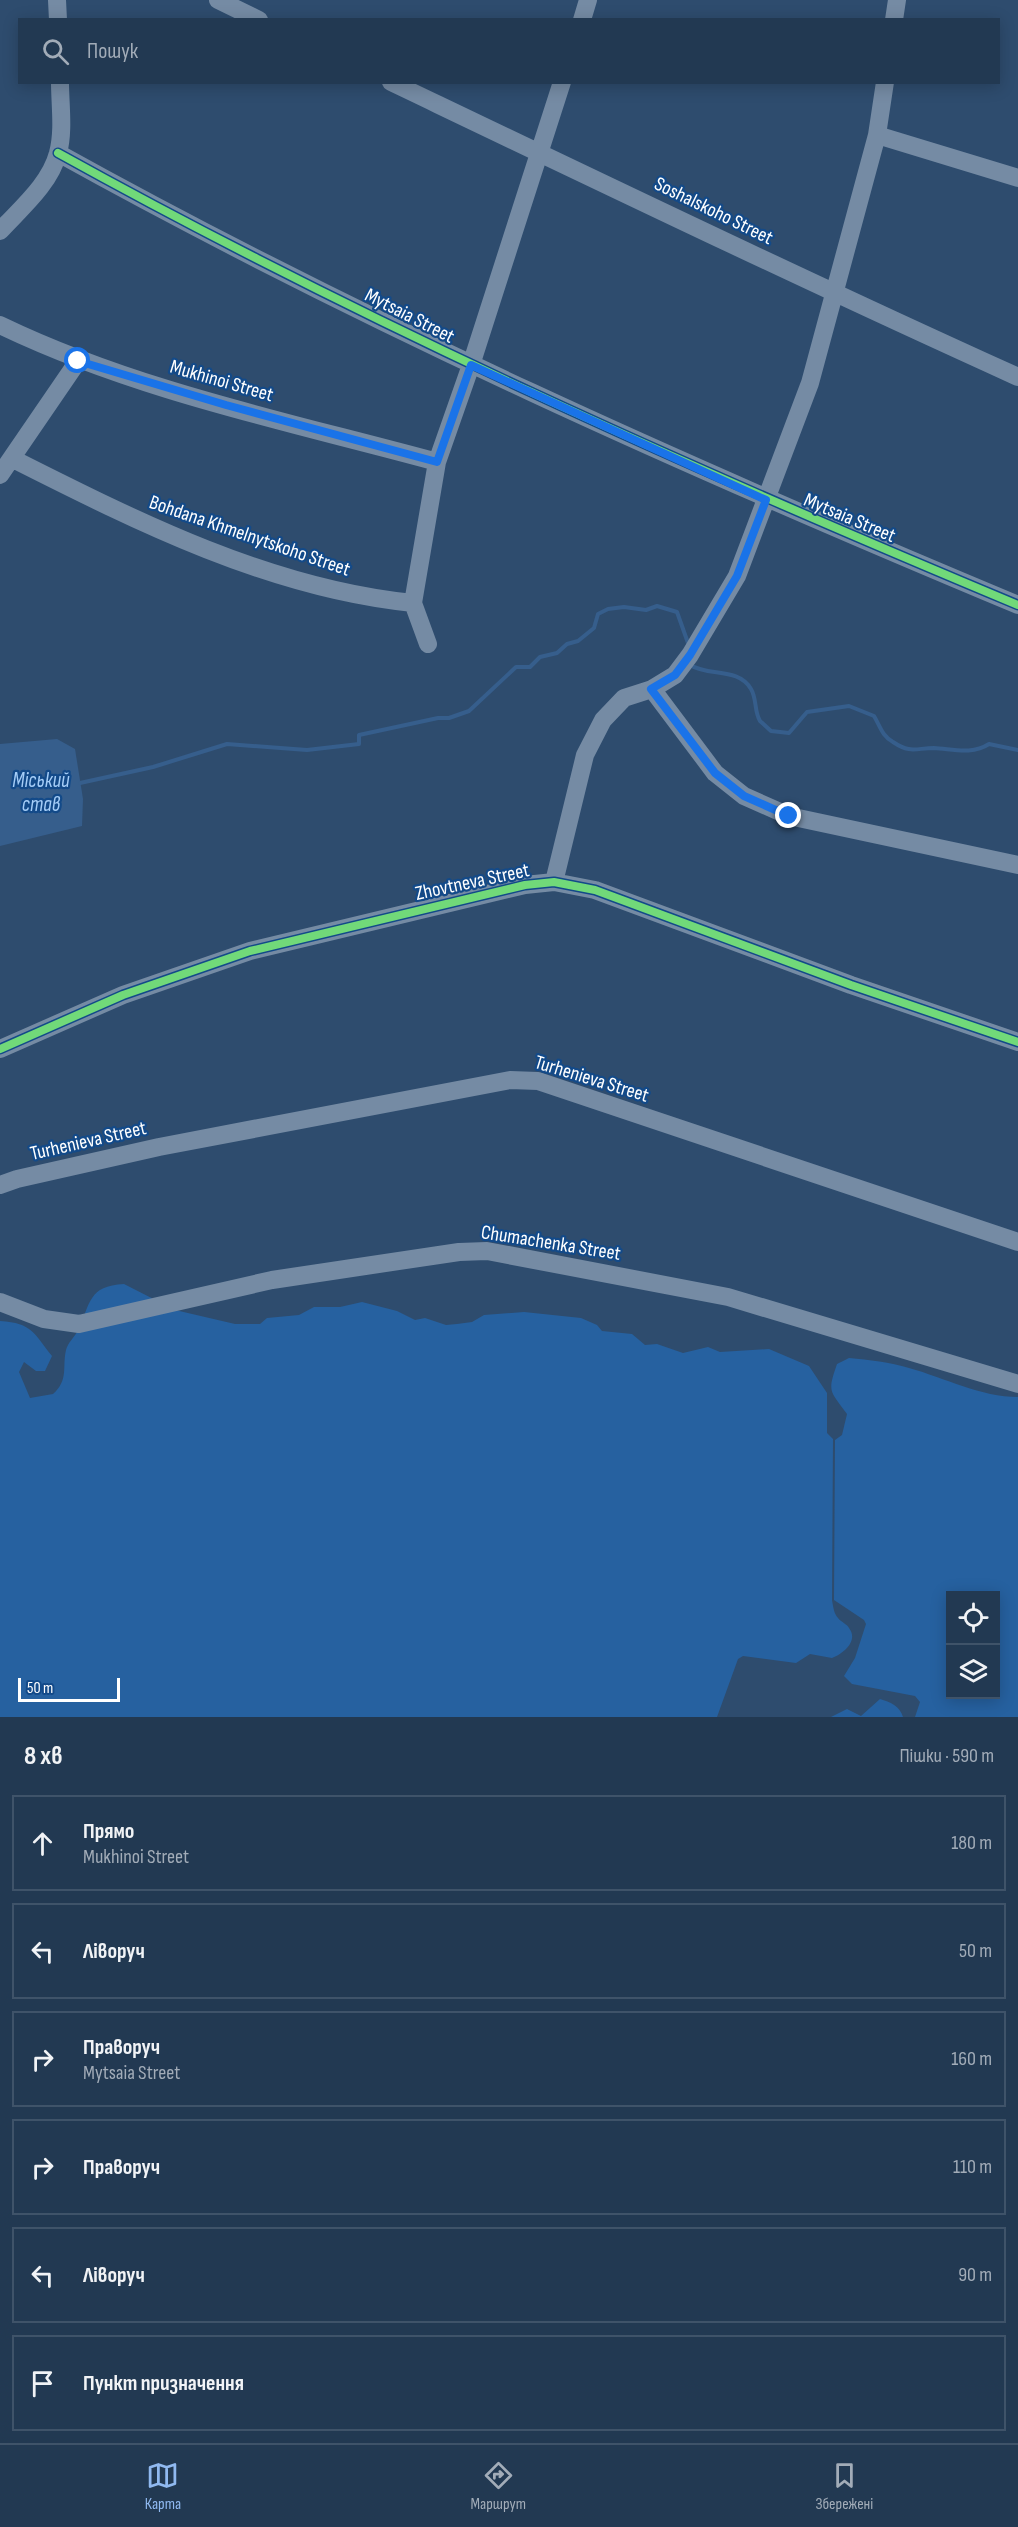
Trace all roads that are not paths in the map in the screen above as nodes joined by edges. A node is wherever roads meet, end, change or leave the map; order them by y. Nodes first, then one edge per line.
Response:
1 (57, 0) edge
2 (218, 0) edge
3 (588, 0) edge
4 (897, 0) edge
5 (58, 18) edge
6 (255, 18) edge
7 (583, 18) edge
8 (894, 18) edge
9 (60, 84) edge
10 (396, 84) edge
11 (561, 84) edge
12 (885, 84) edge
13 (877, 135) junction
14 (58, 153) junction
15 (539, 153) junction
16 (1018, 177) edge
17 (0, 231) edge
18 (833, 294) junction
19 (0, 325) edge
20 (78, 361) junction
21 (471, 365) junction
22 (1018, 377) edge
23 (13, 459) junction
24 (437, 462) junction
25 (0, 475) edge
26 (766, 500) junction
27 (413, 603) junction
28 (1018, 605) edge
29 (428, 644) dead end
30 (651, 689) junction
31 (1018, 865) edge
32 (554, 882) junction
33 (1018, 1042) edge
34 (0, 1049) edge
35 (0, 1185) edge
36 (1018, 1242) edge
37 (0, 1302) edge
38 (1018, 1384) edge

1 - 5 street
2 - 6 street
3 - 7 street
4 - 8 street
9 - 14 street
10 - 15 street, Soshalskoho Street
11 - 15 street
12 - 13 street
13 - 16 street
13 - 18 street
14 - 17 street
14 - 21 street, Mytsaia Street
15 - 18 street, Soshalskoho Street
15 - 21 street
18 - 22 street, Soshalskoho Street
18 - 26 street
19 - 20 street, Mukhinoi Street
20 - 23 street
20 - 24 street, Mukhinoi Street
21 - 24 street
21 - 26 street, Mytsaia Street
23 - 25 street
23 - 27 street, Bohdana Khmelnytskoho Street
24 - 27 street
26 - 28 street, Mytsaia Street
26 - 30 street
27 - 29 street
30 - 31 street
30 - 32 street
32 - 33 street, Zhovtneva Street
32 - 34 street, Zhovtneva Street
35 - 36 street, Turhenieva Street
37 - 38 street, Chumachenka Street

